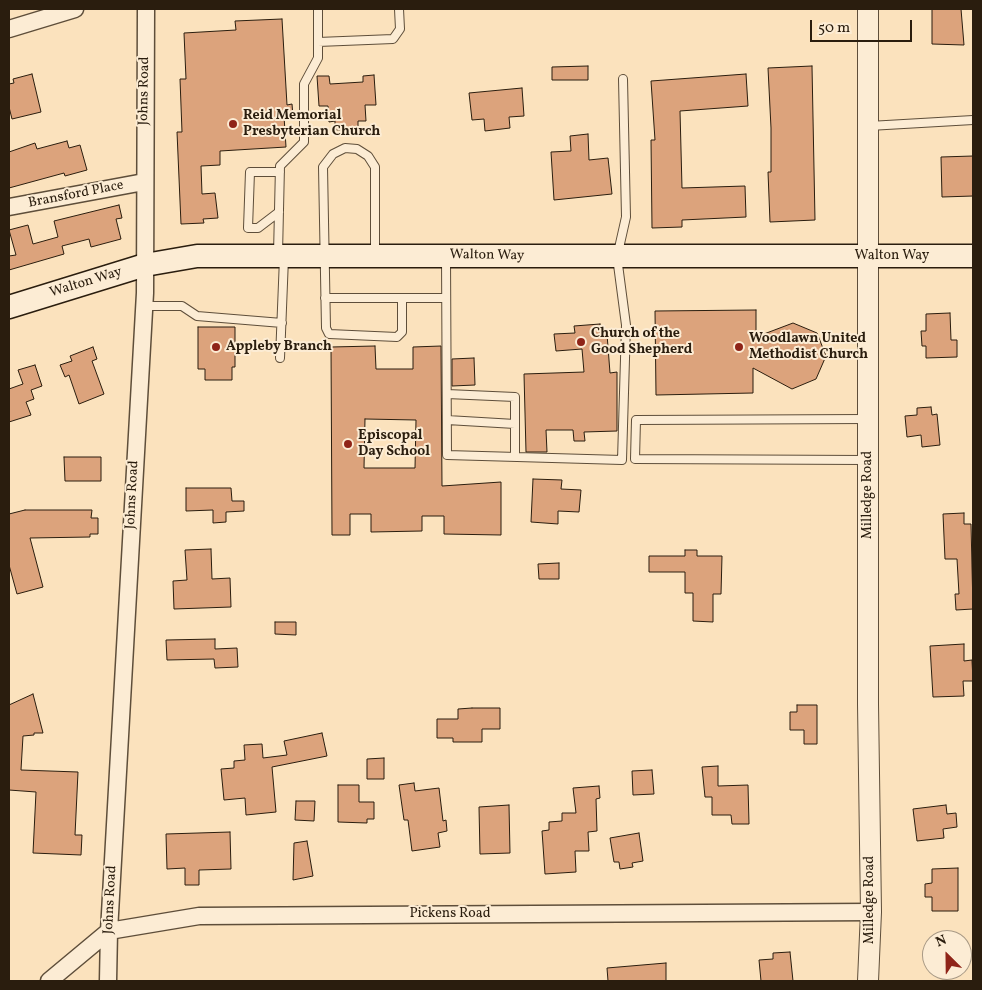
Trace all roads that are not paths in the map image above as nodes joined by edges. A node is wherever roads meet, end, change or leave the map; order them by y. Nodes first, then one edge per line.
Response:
1 (75, 9) edge
2 (146, 9) edge
3 (318, 9) edge
4 (399, 9) edge
5 (868, 9) edge
6 (9, 29) edge
7 (318, 42) junction
8 (623, 79) dead end
9 (973, 120) edge
10 (869, 126) junction
11 (280, 172) junction
12 (144, 182) junction
13 (9, 207) edge
14 (279, 212) junction
15 (281, 256) junction
16 (324, 256) junction
17 (375, 256) junction
18 (446, 256) junction
19 (870, 256) junction
20 (973, 256) edge
21 (617, 257) junction
22 (145, 265) junction
23 (325, 298) junction
24 (402, 298) junction
25 (446, 298) junction
26 (144, 306) junction
27 (9, 307) edge
28 (282, 323) junction
29 (280, 358) dead end
30 (447, 394) junction
31 (869, 419) junction
32 (447, 420) junction
33 (515, 424) junction
34 (515, 457) junction
35 (622, 460) junction
36 (635, 460) junction
37 (868, 460) junction
38 (871, 912) junction
39 (109, 931) junction
40 (49, 981) edge
41 (108, 981) edge
42 (868, 981) edge

1 - 6 street
2 - 12 street, Johns Road
3 - 7 lane
4 - 7 lane
5 - 10 street, Milledge Road
7 - 11 lane
8 - 21 lane
9 - 10 lane
10 - 19 street, Milledge Road
11 - 14 lane
11 - 14 lane
12 - 13 street, Bransford Place
12 - 22 street, Johns Road
14 - 15 lane
15 - 16 main road, Walton Way
15 - 22 main road, Walton Way
15 - 28 lane
16 - 17 main road, Walton Way
16 - 17 lane
16 - 23 lane
17 - 18 main road, Walton Way
18 - 21 main road, Walton Way
18 - 25 lane
19 - 20 main road, Walton Way
19 - 21 main road, Walton Way
19 - 31 street, Milledge Road
21 - 35 lane
22 - 26 street, Johns Road
22 - 27 main road, Walton Way
23 - 24 lane
23 - 24 lane
24 - 25 lane
25 - 30 lane
26 - 28 lane
26 - 39 street, Johns Road
28 - 29 lane
30 - 32 lane
30 - 33 lane
31 - 36 lane
31 - 37 street, Milledge Road
32 - 33 lane
32 - 34 lane
33 - 34 lane
34 - 35 lane
35 - 36 lane
36 - 37 lane
37 - 38 street, Milledge Road
38 - 39 street, Pickens Road
38 - 42 street, Milledge Road
39 - 40 street
39 - 41 street, Johns Road

